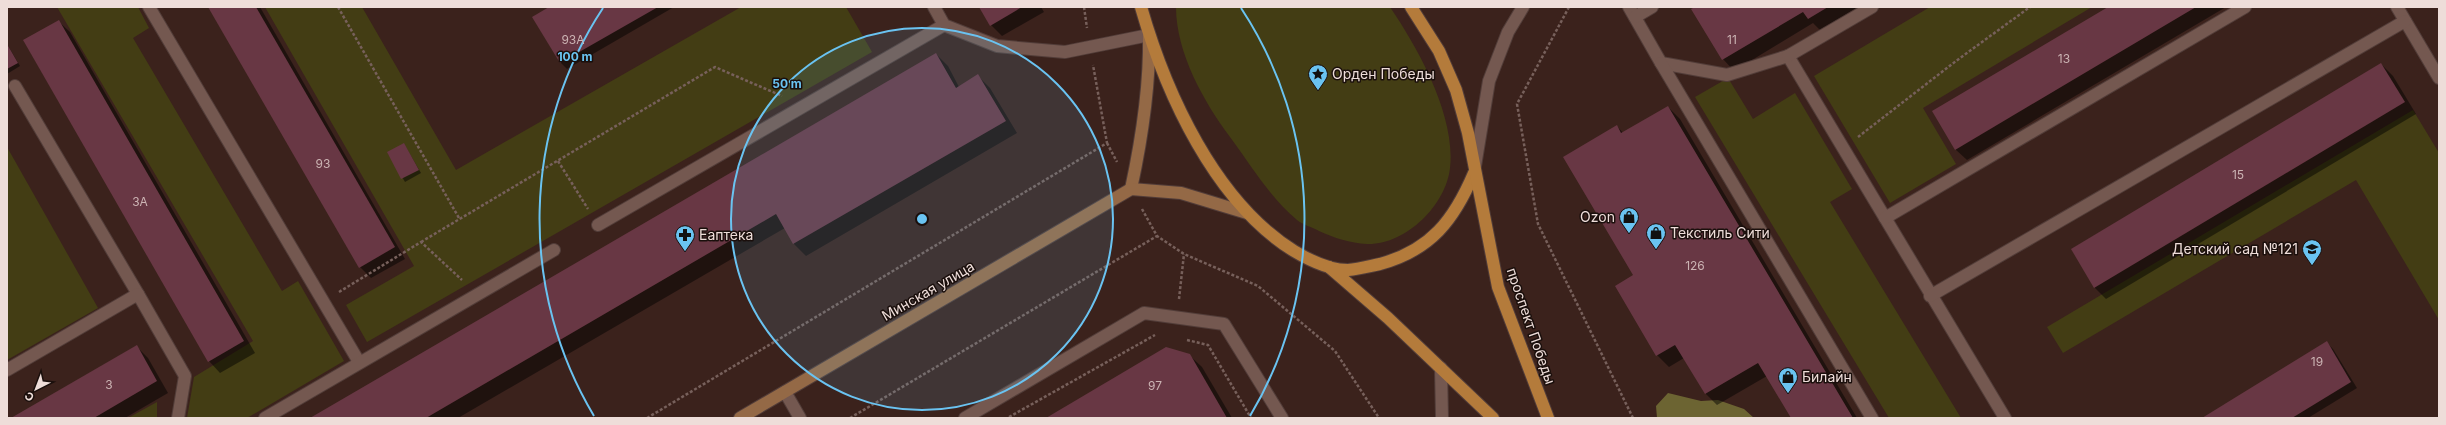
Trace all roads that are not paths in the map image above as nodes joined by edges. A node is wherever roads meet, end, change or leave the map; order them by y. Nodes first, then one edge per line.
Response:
1 (149, 7) edge
2 (934, 7) edge
3 (1141, 7) edge
4 (1411, 7) edge
5 (1523, 7) edge
6 (1652, 7) edge
7 (1872, 7) edge
8 (2245, 7) edge
9 (2397, 7) edge
10 (1632, 12) edge
11 (2405, 21) junction
12 (944, 25) junction
13 (1149, 35) junction
14 (1788, 56) junction
15 (1661, 63) junction
16 (2439, 78) edge
17 (15, 86) dead end
18 (1474, 173) junction
19 (1131, 189) junction
20 (1247, 213) junction
21 (1885, 218) junction
22 (598, 225) road end
23 (554, 250) dead end
24 (1328, 267) junction
25 (138, 294) junction
26 (1930, 296) junction
27 (359, 362) junction
28 (1441, 368) junction
29 (7, 370) edge
30 (785, 392) junction
31 (178, 418) edge
32 (264, 418) edge
33 (740, 418) edge
34 (800, 418) edge
35 (965, 418) edge
36 (1282, 418) edge
37 (1442, 418) edge
38 (1493, 418) edge
39 (1548, 418) edge
40 (1872, 418) edge
41 (2005, 418) edge

1 - 27 street
2 - 12 street
3 - 13 main road
4 - 18 main road, проспект Победы
5 - 18 street
6 - 10 street
7 - 14 street
8 - 21 street
9 - 11 street
10 - 15 street
11 - 16 street
11 - 26 street
12 - 13 street
12 - 22 street
13 - 19 main road
13 - 20 main road
14 - 15 street
14 - 21 street
15 - 40 street
17 - 25 street
18 - 24 main road
18 - 39 main road, проспект Победы
19 - 20 main road
19 - 30 main road, Минская улица
20 - 24 main road
21 - 26 street
23 - 27 street
24 - 28 main road
25 - 29 street
25 - 31 street
26 - 41 street
27 - 32 street
28 - 37 street
28 - 38 main road
30 - 33 main road, Минская улица
30 - 34 street
35 - 36 street

